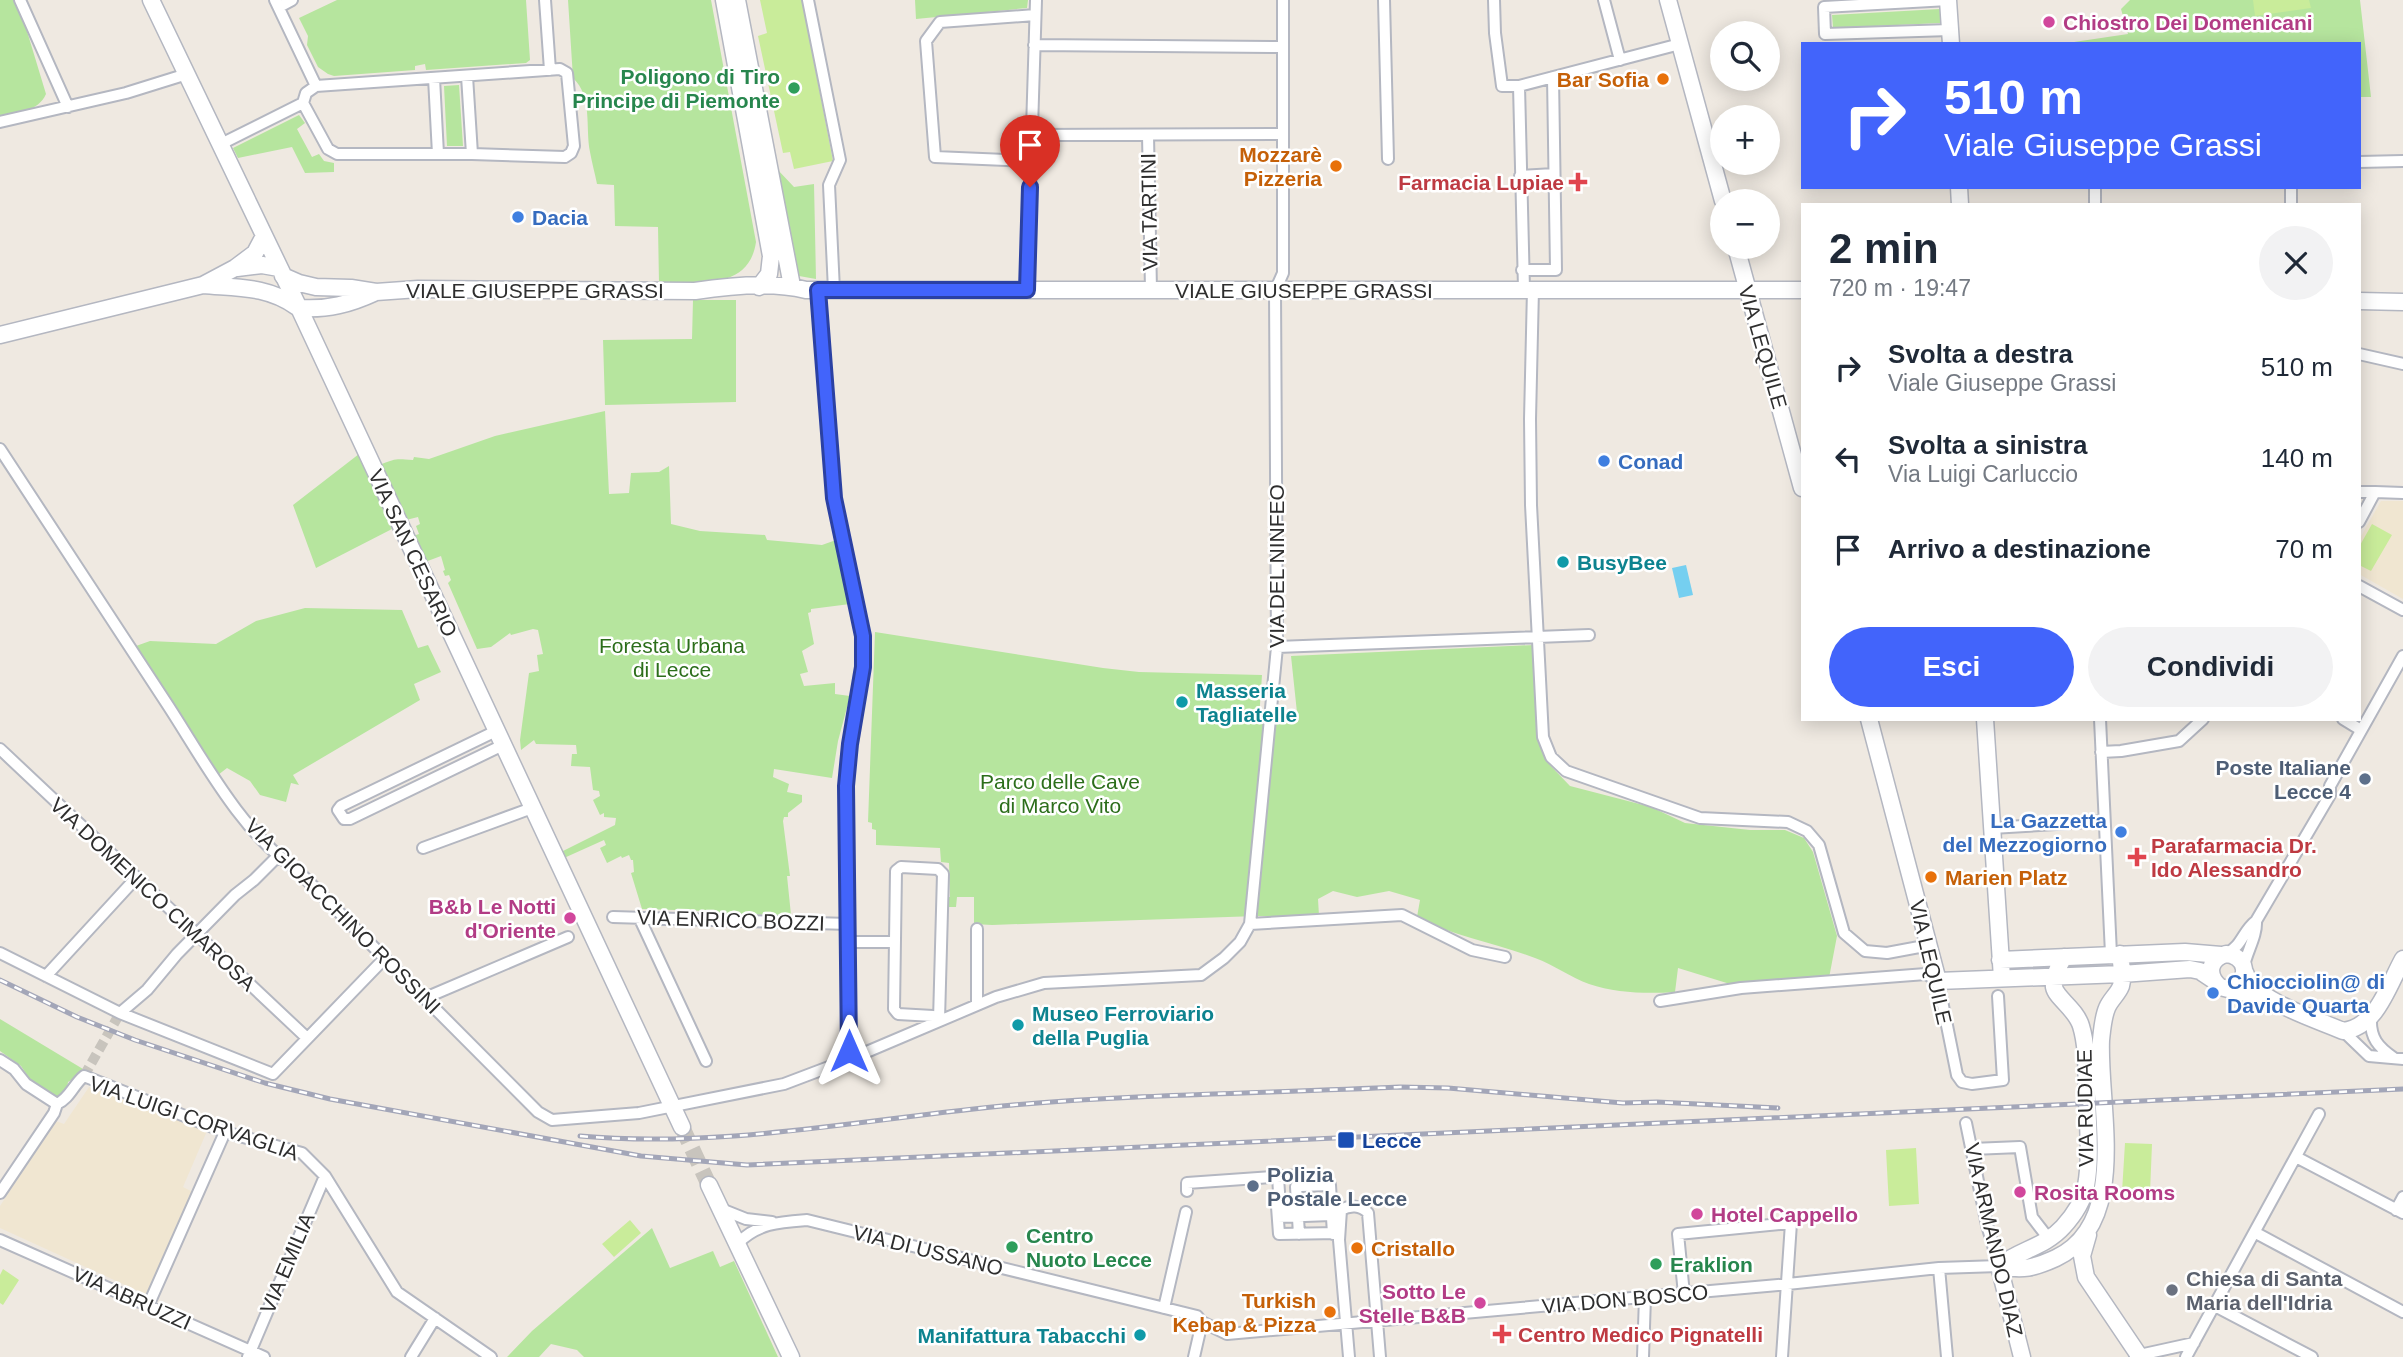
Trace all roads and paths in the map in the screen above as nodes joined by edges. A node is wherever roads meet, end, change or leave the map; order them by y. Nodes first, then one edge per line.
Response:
1 (20, 0) edge
2 (151, 0) edge
3 (292, 0) edge
4 (545, 0) edge
5 (724, 0) edge
6 (737, 0) edge
7 (808, 0) edge
8 (1035, 0) edge
9 (1283, 0) edge
10 (1384, 0) edge
11 (1494, 0) edge
12 (1604, 0) edge
13 (1668, 0) edge
14 (1948, 0) edge
15 (277, 3) edge
16 (1035, 15) junction
17 (1950, 37) edge
18 (1680, 44) junction
19 (1034, 46) junction
20 (1283, 47) junction
21 (1620, 60) junction
22 (550, 70) junction
23 (187, 74) junction
24 (467, 76) junction
25 (434, 78) junction
26 (1553, 78) junction
27 (316, 86) junction
28 (1519, 86) junction
29 (303, 103) junction
30 (68, 107) junction
31 (0, 122) edge
32 (1283, 134) junction
33 (1032, 135) junction
34 (1148, 135) junction
35 (221, 144) junction
36 (438, 154) junction
37 (472, 154) junction
38 (1388, 159) dead end
39 (2403, 161) edge
40 (1031, 162) junction
41 (2361, 162) edge
42 (1554, 174) junction
43 (1520, 176) junction
44 (1720, 189) edge
45 (264, 236) junction
46 (1738, 259) edge
47 (235, 268) junction
48 (1522, 270) junction
49 (281, 272) junction
50 (203, 285) junction
51 (759, 287) junction
52 (250, 288) junction
53 (316, 288) junction
54 (812, 289) junction
55 (1528, 289) junction
56 (695, 290) junction
57 (1027, 290) junction
58 (1151, 290) junction
59 (1747, 290) junction
60 (1801, 290) edge
61 (1275, 291) junction
62 (376, 292) junction
63 (2361, 301) edge
64 (2403, 302) edge
65 (299, 308) junction
66 (0, 335) edge
67 (2361, 354) edge
68 (2403, 364) edge
69 (0, 449) edge
70 (1801, 484) edge
71 (2361, 492) edge
72 (2375, 492) junction
73 (2403, 493) edge
74 (2361, 518) edge
75 (2361, 587) edge
76 (2403, 610) edge
77 (1589, 635) dead end
78 (1538, 637) junction
79 (1277, 647) junction
80 (2403, 656) edge
81 (1870, 721) edge
82 (1985, 721) edge
83 (2100, 721) edge
84 (2201, 721) edge
85 (2346, 721) edge
86 (2361, 730) junction
87 (499, 738) junction
88 (0, 749) edge
89 (2101, 752) junction
90 (532, 808) junction
91 (2104, 821) junction
92 (1992, 828) junction
93 (423, 848) dead end
94 (277, 857) junction
95 (137, 877) junction
96 (613, 917) dead end
97 (639, 917) junction
98 (2256, 921) junction
99 (849, 923) junction
100 (1250, 924) junction
101 (977, 929) dead end
102 (198, 934) junction
103 (568, 937) dead end
104 (849, 942) junction
105 (894, 942) junction
106 (1930, 945) junction
107 (0, 953) edge
108 (2116, 954) junction
109 (2224, 954) junction
110 (1505, 957) dead end
111 (2064, 957) junction
112 (384, 959) junction
113 (2403, 959) edge
114 (2000, 960) junction
115 (2245, 969) junction
116 (2166, 970) junction
117 (2122, 974) junction
118 (46, 976) junction
119 (2055, 977) junction
120 (2002, 978) junction
121 (2212, 979) junction
122 (1938, 981) junction
123 (2231, 988) junction
124 (1998, 996) dead end
125 (425, 999) junction
126 (2271, 999) junction
127 (1660, 1001) dead end
128 (977, 1005) junction
129 (120, 1013) junction
130 (2105, 1018) junction
131 (2371, 1018) junction
132 (939, 1020) junction
133 (2348, 1031) junction
134 (307, 1038) junction
135 (2373, 1039) junction
136 (0, 1060) edge
137 (2400, 1060) edge
138 (706, 1061) dead end
139 (841, 1062) junction
140 (57, 1104) junction
141 (673, 1107) junction
142 (2319, 1114) dead end
143 (1966, 1123) dead end
144 (682, 1127) tunnel mouth
145 (225, 1132) junction
146 (1972, 1149) junction
147 (2296, 1157) junction
148 (325, 1176) junction
149 (1278, 1182) junction
150 (709, 1185) tunnel mouth
151 (1303, 1186) junction
152 (1187, 1191) dead end
153 (0, 1193) edge
154 (2403, 1197) edge
155 (721, 1209) junction
156 (1334, 1210) junction
157 (1298, 1211) junction
158 (1312, 1211) junction
159 (1186, 1212) dead end
160 (1279, 1212) junction
161 (2399, 1212) edge
162 (774, 1223) junction
163 (2092, 1226) junction
164 (2256, 1233) junction
165 (1299, 1234) junction
166 (1313, 1234) junction
167 (1337, 1235) junction
168 (2049, 1239) junction
169 (0, 1240) edge
170 (738, 1243) junction
171 (2000, 1266) junction
172 (1939, 1268) junction
173 (1786, 1285) junction
174 (1684, 1294) junction
175 (1645, 1297) junction
176 (148, 1306) junction
177 (2215, 1306) junction
178 (1164, 1308) junction
179 (2403, 1312) edge
180 (435, 1318) junction
181 (1376, 1321) junction
182 (1202, 1322) junction
183 (1346, 1324) junction
184 (2194, 1343) junction
185 (249, 1354) edge
186 (2137, 1356) edge
187 (264, 1357) edge
188 (411, 1357) edge
189 (491, 1357) edge
190 (791, 1357) edge
191 (1194, 1357) edge
192 (1349, 1357) edge
193 (1380, 1357) edge
194 (1643, 1357) edge
195 (1782, 1357) edge
196 (1947, 1357) edge
197 (2022, 1357) edge
198 (2186, 1357) edge
199 (2312, 1357) edge

1 - 30 street
2 - 23 main road, VIA SAN CESARIO
3 - 15 street
4 - 22 street
5 - 51 main road
6 - 54 main road
7 - 54 street
8 - 16 street
9 - 20 street, VIA DEL NINFEO
10 - 38 street
11 - 28 street
12 - 21 street
13 - 18 main road
14 - 17 main road
14 - 17 street
15 - 27 street
16 - 19 street
16 - 40 street
18 - 21 street
18 - 44 main road
19 - 20 street
19 - 33 street
20 - 32 street, VIA DEL NINFEO
21 - 26 street
22 - 24 street
22 - 37 street
23 - 30 street
23 - 35 main road, VIA SAN CESARIO
24 - 25 street
24 - 37 street
25 - 27 street
25 - 36 street
26 - 28 street
26 - 42 street
27 - 29 street
28 - 43 street
29 - 35 street
29 - 36 street
30 - 31 street
32 - 34 street
32 - 61 street, VIA DEL NINFEO
33 - 34 street
33 - 40 street
34 - 58 street, VIA TARTINI
35 - 45 main road, VIA SAN CESARIO
36 - 37 street
39 - 41 street
40 - 57 street
42 - 43 street
42 - 48 street
43 - 48 street
45 - 47 main road
45 - 49 main road, VIA SAN CESARIO
46 - 59 main road, VIA LEQUILE
47 - 49 main road, VIALE GIUSEPPE GRASSI
47 - 50 main road
48 - 55 street
49 - 52 main road
49 - 53 main road, VIALE GIUSEPPE GRASSI
49 - 65 main road, VIA SAN CESARIO
50 - 52 main road
50 - 66 main road
51 - 54 main road, VIALE GIUSEPPE GRASSI
51 - 56 main road, VIALE GIUSEPPE GRASSI
52 - 65 main road
53 - 62 main road, VIALE GIUSEPPE GRASSI
53 - 65 main road
54 - 56 main road, VIALE GIUSEPPE GRASSI
54 - 57 main road, VIALE GIUSEPPE GRASSI
54 - 99 street
55 - 59 main road, VIALE GIUSEPPE GRASSI
55 - 61 main road, VIALE GIUSEPPE GRASSI
55 - 78 street
56 - 62 main road, VIALE GIUSEPPE GRASSI
57 - 58 main road, VIALE GIUSEPPE GRASSI
58 - 61 main road, VIALE GIUSEPPE GRASSI
59 - 60 main road, VIALE GIUSEPPE GRASSI
59 - 70 main road, VIA LEQUILE
61 - 79 street, VIA DEL NINFEO
62 - 65 main road, VIALE GIUSEPPE GRASSI
63 - 64 main road
65 - 87 main road, VIA SAN CESARIO
67 - 68 street
69 - 94 street, VIA GIOACCHINO ROSSINI
71 - 72 street
72 - 73 street
72 - 74 street
75 - 76 street
77 - 78 street
78 - 79 street
78 - 106 street
79 - 100 street, VIA DEL NINFEO
80 - 86 street
81 - 106 main road, VIA LEQUILE
82 - 92 main road
83 - 89 street
84 - 89 street
85 - 86 street
86 - 98 street
87 - 87 street
87 - 90 main road, VIA SAN CESARIO
88 - 95 street, VIA DOMENICO CIMAROSA
89 - 91 street
90 - 93 street
90 - 141 main road, VIA SAN CESARIO
91 - 92 street
91 - 108 street
92 - 114 main road
94 - 102 street
94 - 112 street, VIA GIOACCHINO ROSSINI
95 - 102 street, VIA DOMENICO CIMAROSA
95 - 118 street
96 - 97 street, VIA ENRICO BOZZI
97 - 99 street, VIA ENRICO BOZZI
97 - 138 street
98 - 109 street
98 - 115 street
99 - 104 street
100 - 110 street
100 - 128 street, VIA GIOACCHINO ROSSINI
101 - 128 street
102 - 129 street
102 - 134 street, VIA DOMENICO CIMAROSA
103 - 125 street
104 - 105 street
104 - 139 street
105 - 132 street
105 - 132 street
106 - 122 main road, VIA LEQUILE
107 - 118 street
108 - 109 main road
108 - 111 main road
108 - 117 main road
109 - 115 main road
109 - 121 main road
111 - 114 main road
111 - 119 main road
112 - 125 street, VIA GIOACCHINO ROSSINI
112 - 134 street
113 - 131 main road
114 - 120 main road
115 - 123 main road
115 - 126 main road
116 - 117 main road
116 - 121 main road
116 - 130 main road, VIA RUDIAE
117 - 119 main road
117 - 130 main road, VIA RUDIAE
118 - 129 street
119 - 120 main road
119 - 168 main road, VIA RUDIAE
120 - 122 main road
121 - 123 main road
122 - 124 street, VIA LEQUILE
122 - 127 street
123 - 126 main road
125 - 141 street, VIA GIOACCHINO ROSSINI
126 - 133 main road
128 - 132 street, VIA GIOACCHINO ROSSINI
129 - 134 street
130 - 163 main road, VIA RUDIAE
131 - 133 main road
131 - 135 street
132 - 139 street, VIA GIOACCHINO ROSSINI
133 - 135 street
133 - 137 street
135 - 137 street
136 - 140 street, VIA LUIGI CORVAGLIA
139 - 141 street, VIA GIOACCHINO ROSSINI
140 - 145 street, VIA LUIGI CORVAGLIA
140 - 153 street
141 - 144 main road, VIA SAN CESARIO
142 - 147 street
143 - 146 street, VIA ARMANDO DIAZ
145 - 148 street, VIA LUIGI CORVAGLIA
145 - 176 street
146 - 168 street
146 - 171 street, VIA ARMANDO DIAZ
147 - 161 street
147 - 164 street
148 - 180 street, VIA LUIGI CORVAGLIA
148 - 185 street, VIA EMILIA
149 - 151 street
149 - 152 street
149 - 160 street
150 - 155 main road
151 - 156 street
151 - 157 street
151 - 158 street
154 - 161 street
155 - 162 street
155 - 170 main road
156 - 158 street
156 - 167 street
156 - 181 street
157 - 158 street
157 - 160 street
157 - 165 street
158 - 166 street
159 - 178 street
160 - 165 street
162 - 170 street, VIA DI USSANO
162 - 178 street, VIA DI USSANO
163 - 171 main road, VIA RUDIAE
163 - 186 main road
164 - 177 street
164 - 179 street
165 - 166 street
166 - 167 street
167 - 183 street
168 - 171 main road, VIA RUDIAE
169 - 176 street, VIA ABRUZZI
170 - 190 main road
171 - 172 street, VIA DON BOSCO
171 - 197 main road, VIA ARMANDO DIAZ
172 - 173 street, VIA DON BOSCO
172 - 196 street
173 - 174 street, VIA DON BOSCO
173 - 174 street
173 - 195 street
174 - 175 street, VIA DON BOSCO
175 - 181 street, VIA DON BOSCO
175 - 194 street
176 - 185 street, VIA ABRUZZI
177 - 184 street
177 - 199 street
178 - 182 street, VIA DI USSANO
180 - 188 street
180 - 189 street, VIA LUIGI CORVAGLIA
181 - 183 street, VIA DON BOSCO
181 - 193 street
182 - 183 street, VIA DI USSANO
182 - 191 street
183 - 192 street
184 - 186 street
184 - 198 street
185 - 187 street, VIA ABRUZZI

